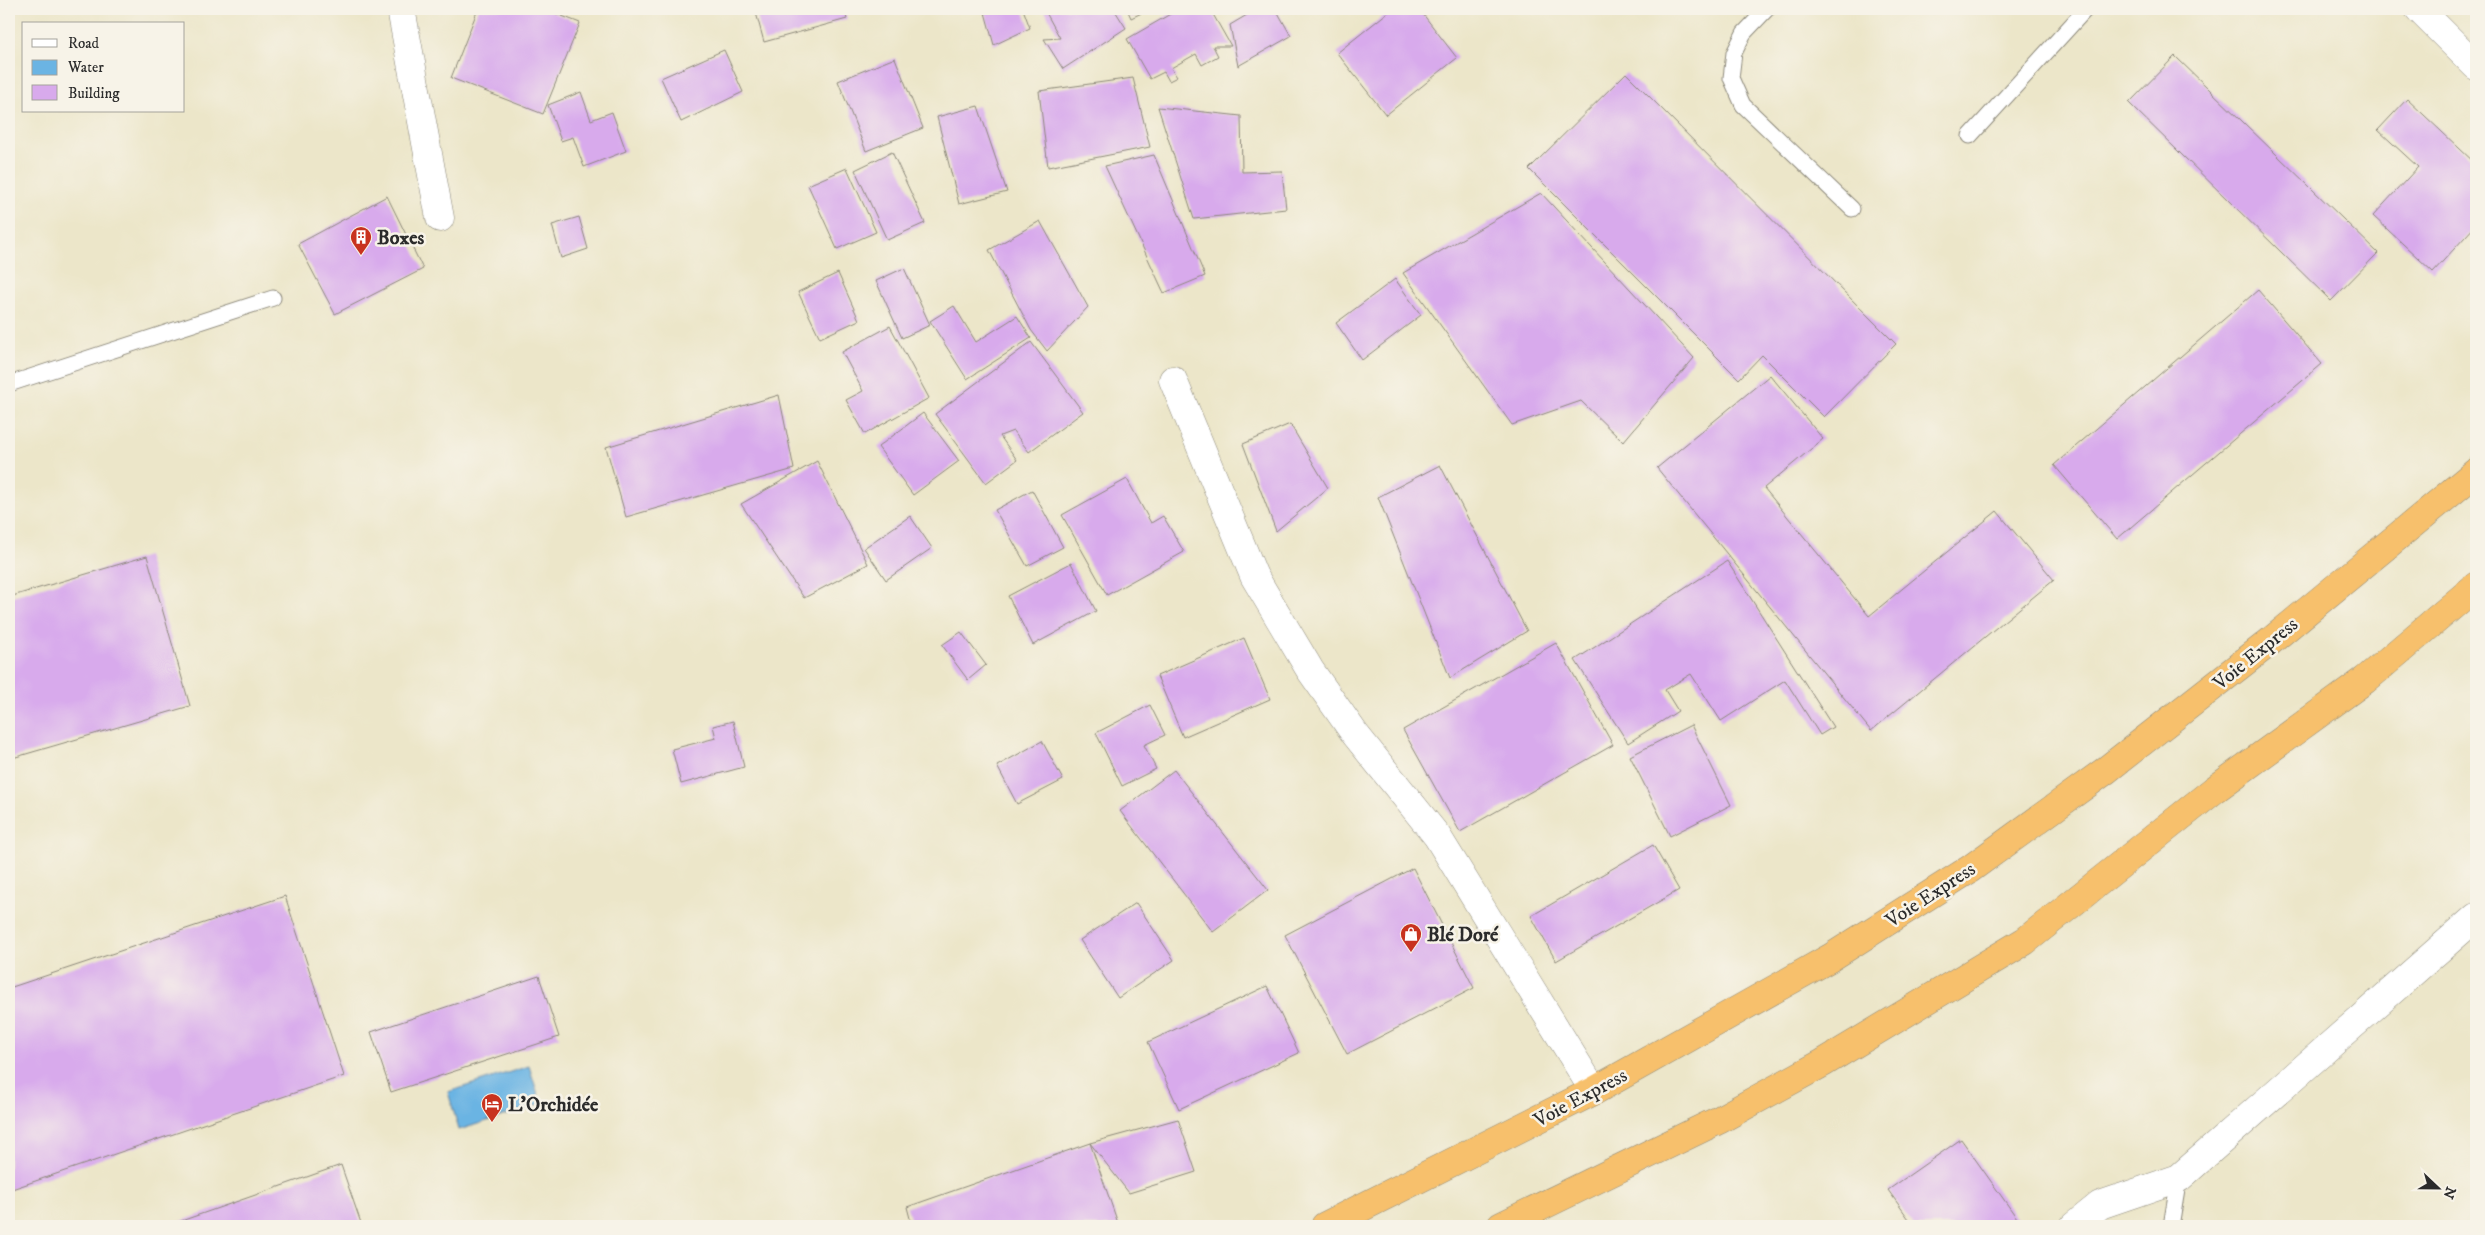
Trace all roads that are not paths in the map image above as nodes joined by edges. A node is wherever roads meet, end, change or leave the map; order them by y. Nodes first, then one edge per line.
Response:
1 (401, 9) edge
2 (1767, 9) edge
3 (2086, 9) edge
4 (2419, 9) edge
5 (2476, 66) edge
6 (1970, 136) dead end
7 (1852, 209) dead end
8 (440, 218) dead end
9 (273, 298) dead end
10 (1173, 380) dead end
11 (9, 384) edge
12 (2476, 472) edge
13 (2476, 586) edge
14 (2476, 917) edge
15 (1594, 1091) junction
16 (2179, 1178) junction
17 (1325, 1226) edge
18 (1501, 1226) edge
19 (2074, 1226) edge
20 (2171, 1226) edge

1 - 8 street
2 - 7 lane
3 - 6 lane
4 - 5 street
9 - 11 lane
10 - 15 street
12 - 15 highway, Voie Express
13 - 18 highway
14 - 16 street
15 - 17 highway, Voie Express
16 - 19 street
16 - 20 lane

